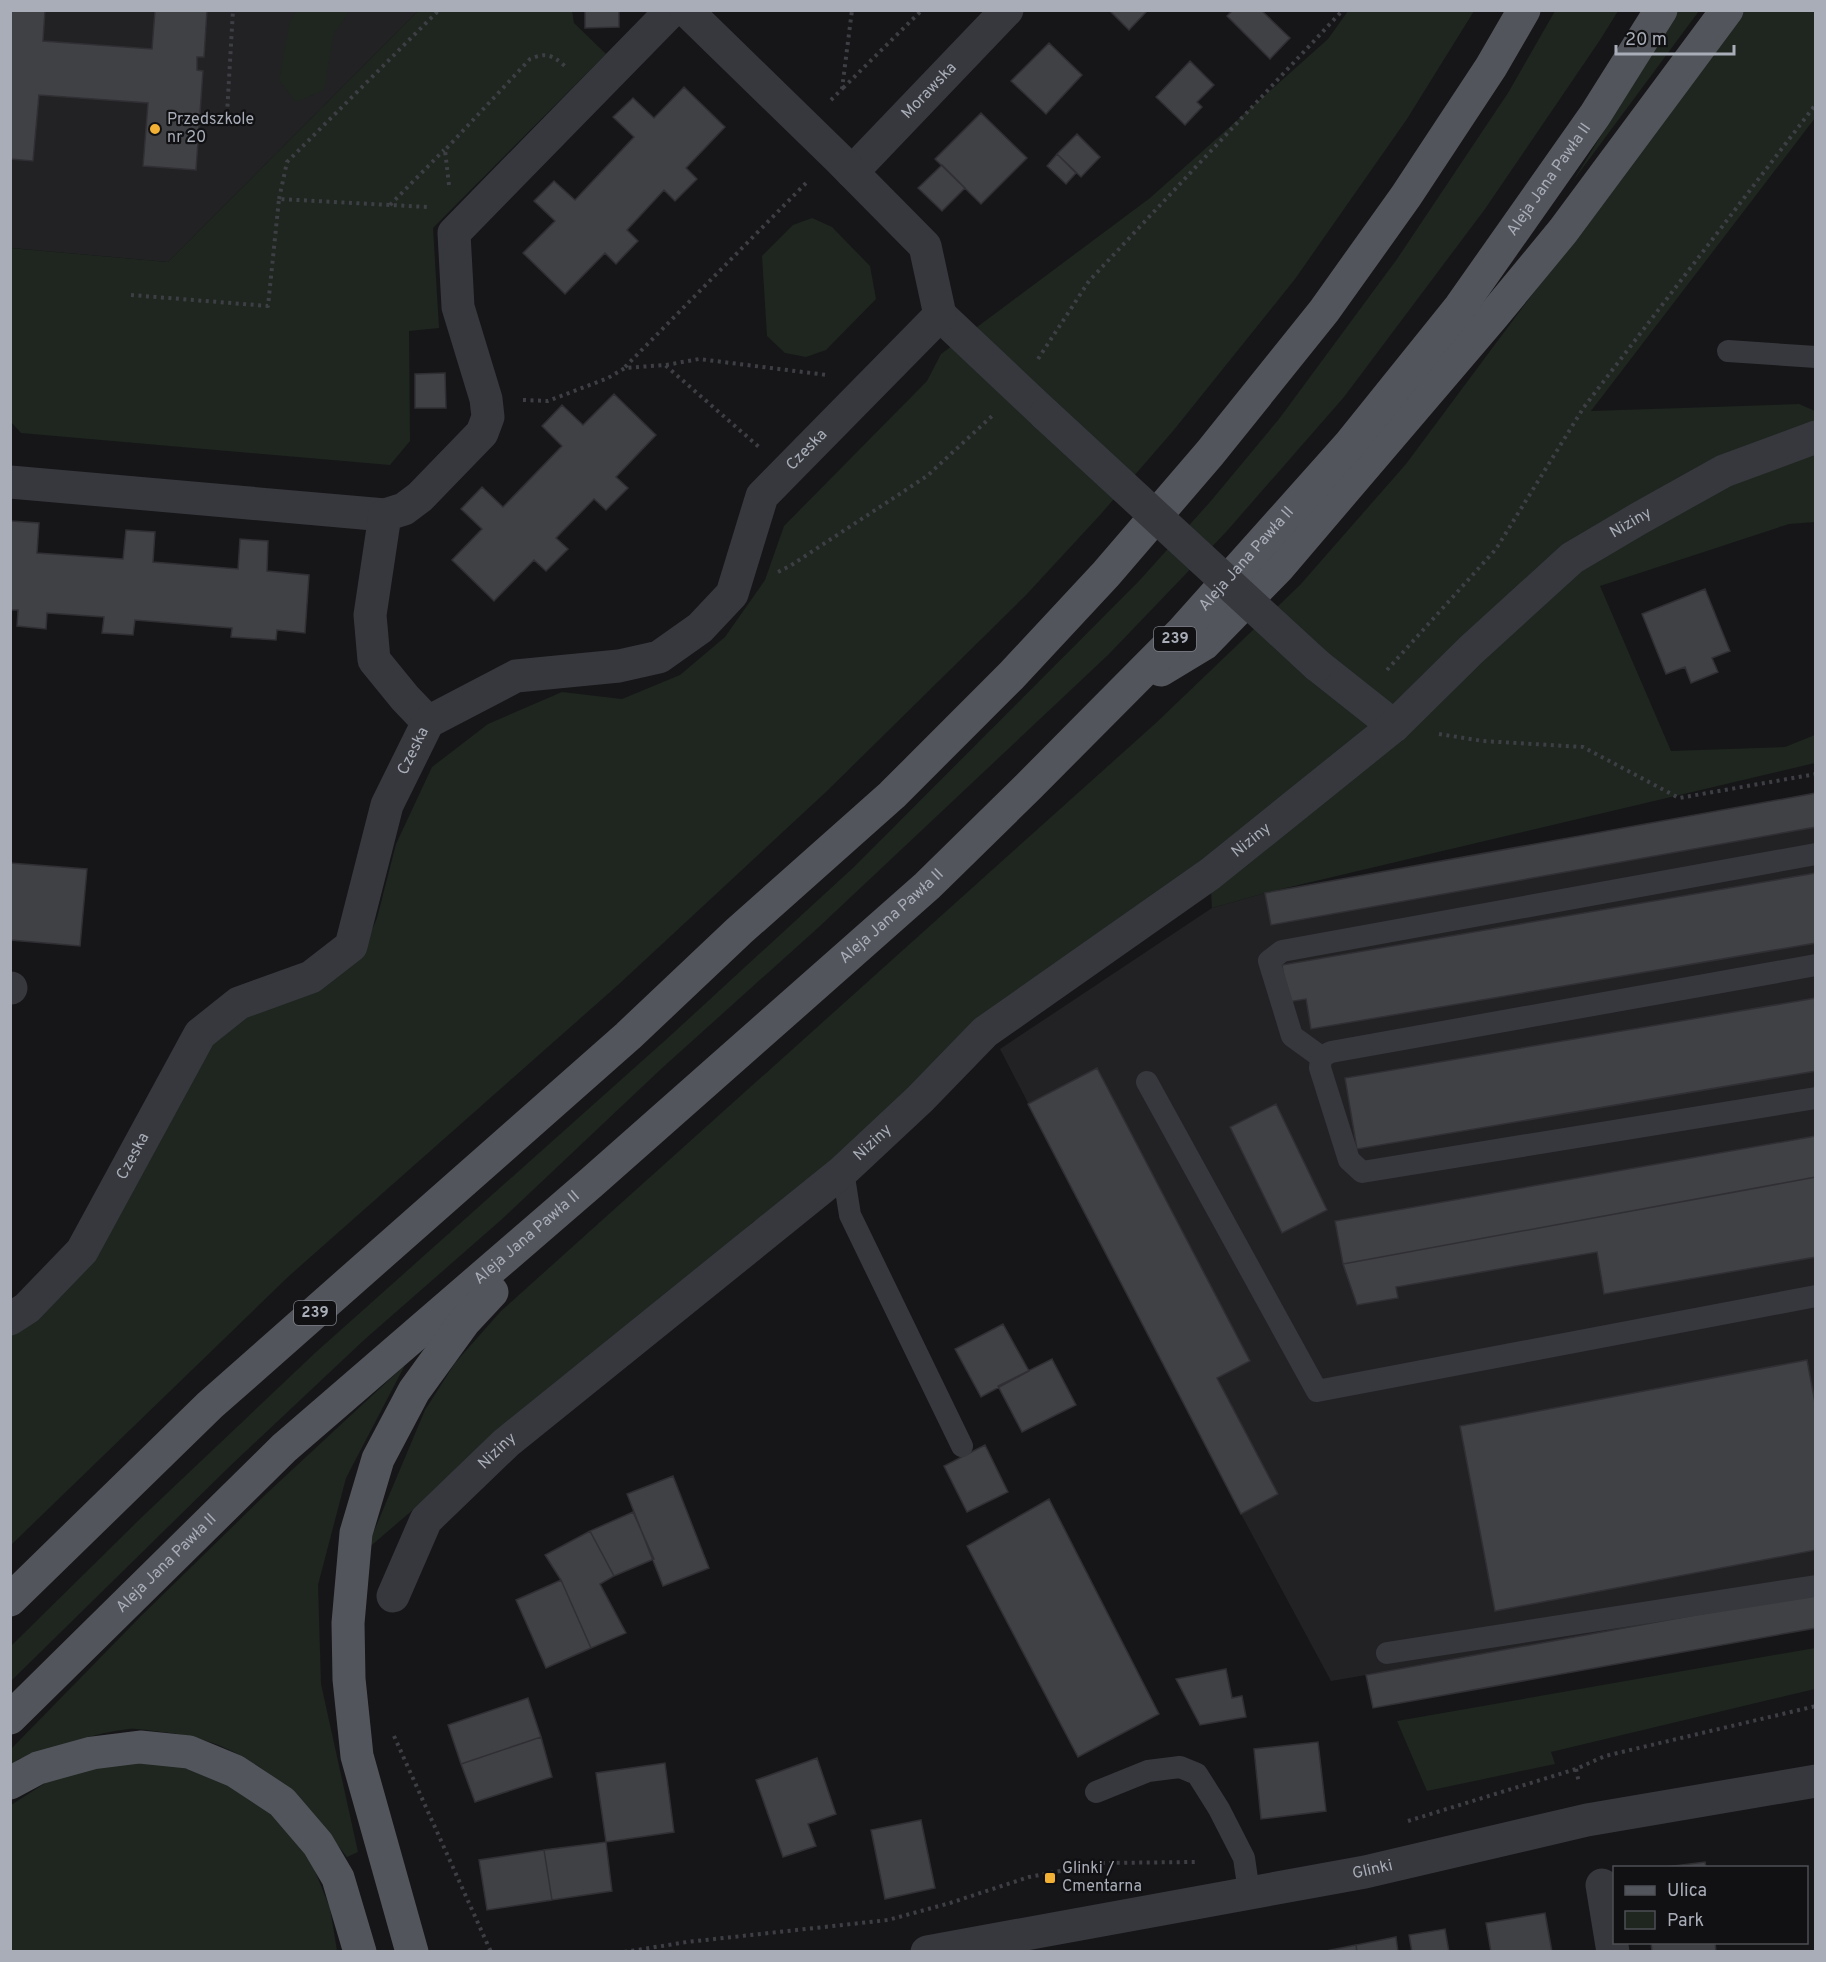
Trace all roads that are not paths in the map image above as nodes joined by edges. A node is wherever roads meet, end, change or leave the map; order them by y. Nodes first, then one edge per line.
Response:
1 (672, 10) edge
2 (686, 10) edge
3 (1007, 10) edge
4 (1524, 10) edge
5 (1661, 10) edge
6 (1727, 10) edge
7 (845, 164) junction
8 (940, 315) junction
9 (1728, 351) dead end
10 (1815, 357) edge
11 (1815, 437) edge
12 (10, 482) edge
13 (385, 515) junction
14 (1119, 696) junction
15 (428, 722) junction
16 (1394, 726) junction
17 (1815, 854) edge
18 (1815, 965) edge
19 (1321, 1057) junction
20 (1147, 1082) dead end
21 (1815, 1098) edge
22 (843, 1171) junction
23 (592, 1182) junction
24 (1815, 1296) edge
25 (10, 1319) edge
26 (962, 1446) dead end
27 (1815, 1586) edge
28 (393, 1596) dead end
29 (10, 1600) edge
30 (1387, 1653) dead end
31 (10, 1718) edge
32 (1815, 1781) edge
33 (10, 1784) edge
34 (1096, 1792) dead end
35 (1602, 1885) dead end
36 (1248, 1892) junction
37 (360, 1952) edge
38 (412, 1952) edge
39 (927, 1952) edge
40 (1613, 1952) edge

1 - 13 street
2 - 7 street
3 - 7 street, Morawska
4 - 29 main road, 239
5 - 14 main road, Aleja Jana Pawła II / 239
6 - 14 main road
7 - 8 street
8 - 15 street, Czeska
8 - 16 street, bridge
9 - 10 lane
11 - 16 street, Niziny
12 - 13 street
13 - 15 street
14 - 23 main road, Aleja Jana Pawła II / 239
15 - 25 street, Czeska
16 - 22 street, Niziny
17 - 19 lane
18 - 19 lane
19 - 21 lane
20 - 24 lane
22 - 26 lane
22 - 28 street, Niziny
23 - 31 main road, Aleja Jana Pawła II / 239
23 - 38 main road
27 - 30 lane
32 - 36 street, Glinki
33 - 37 main road
34 - 36 lane
35 - 40 street
36 - 39 street, Glinki

